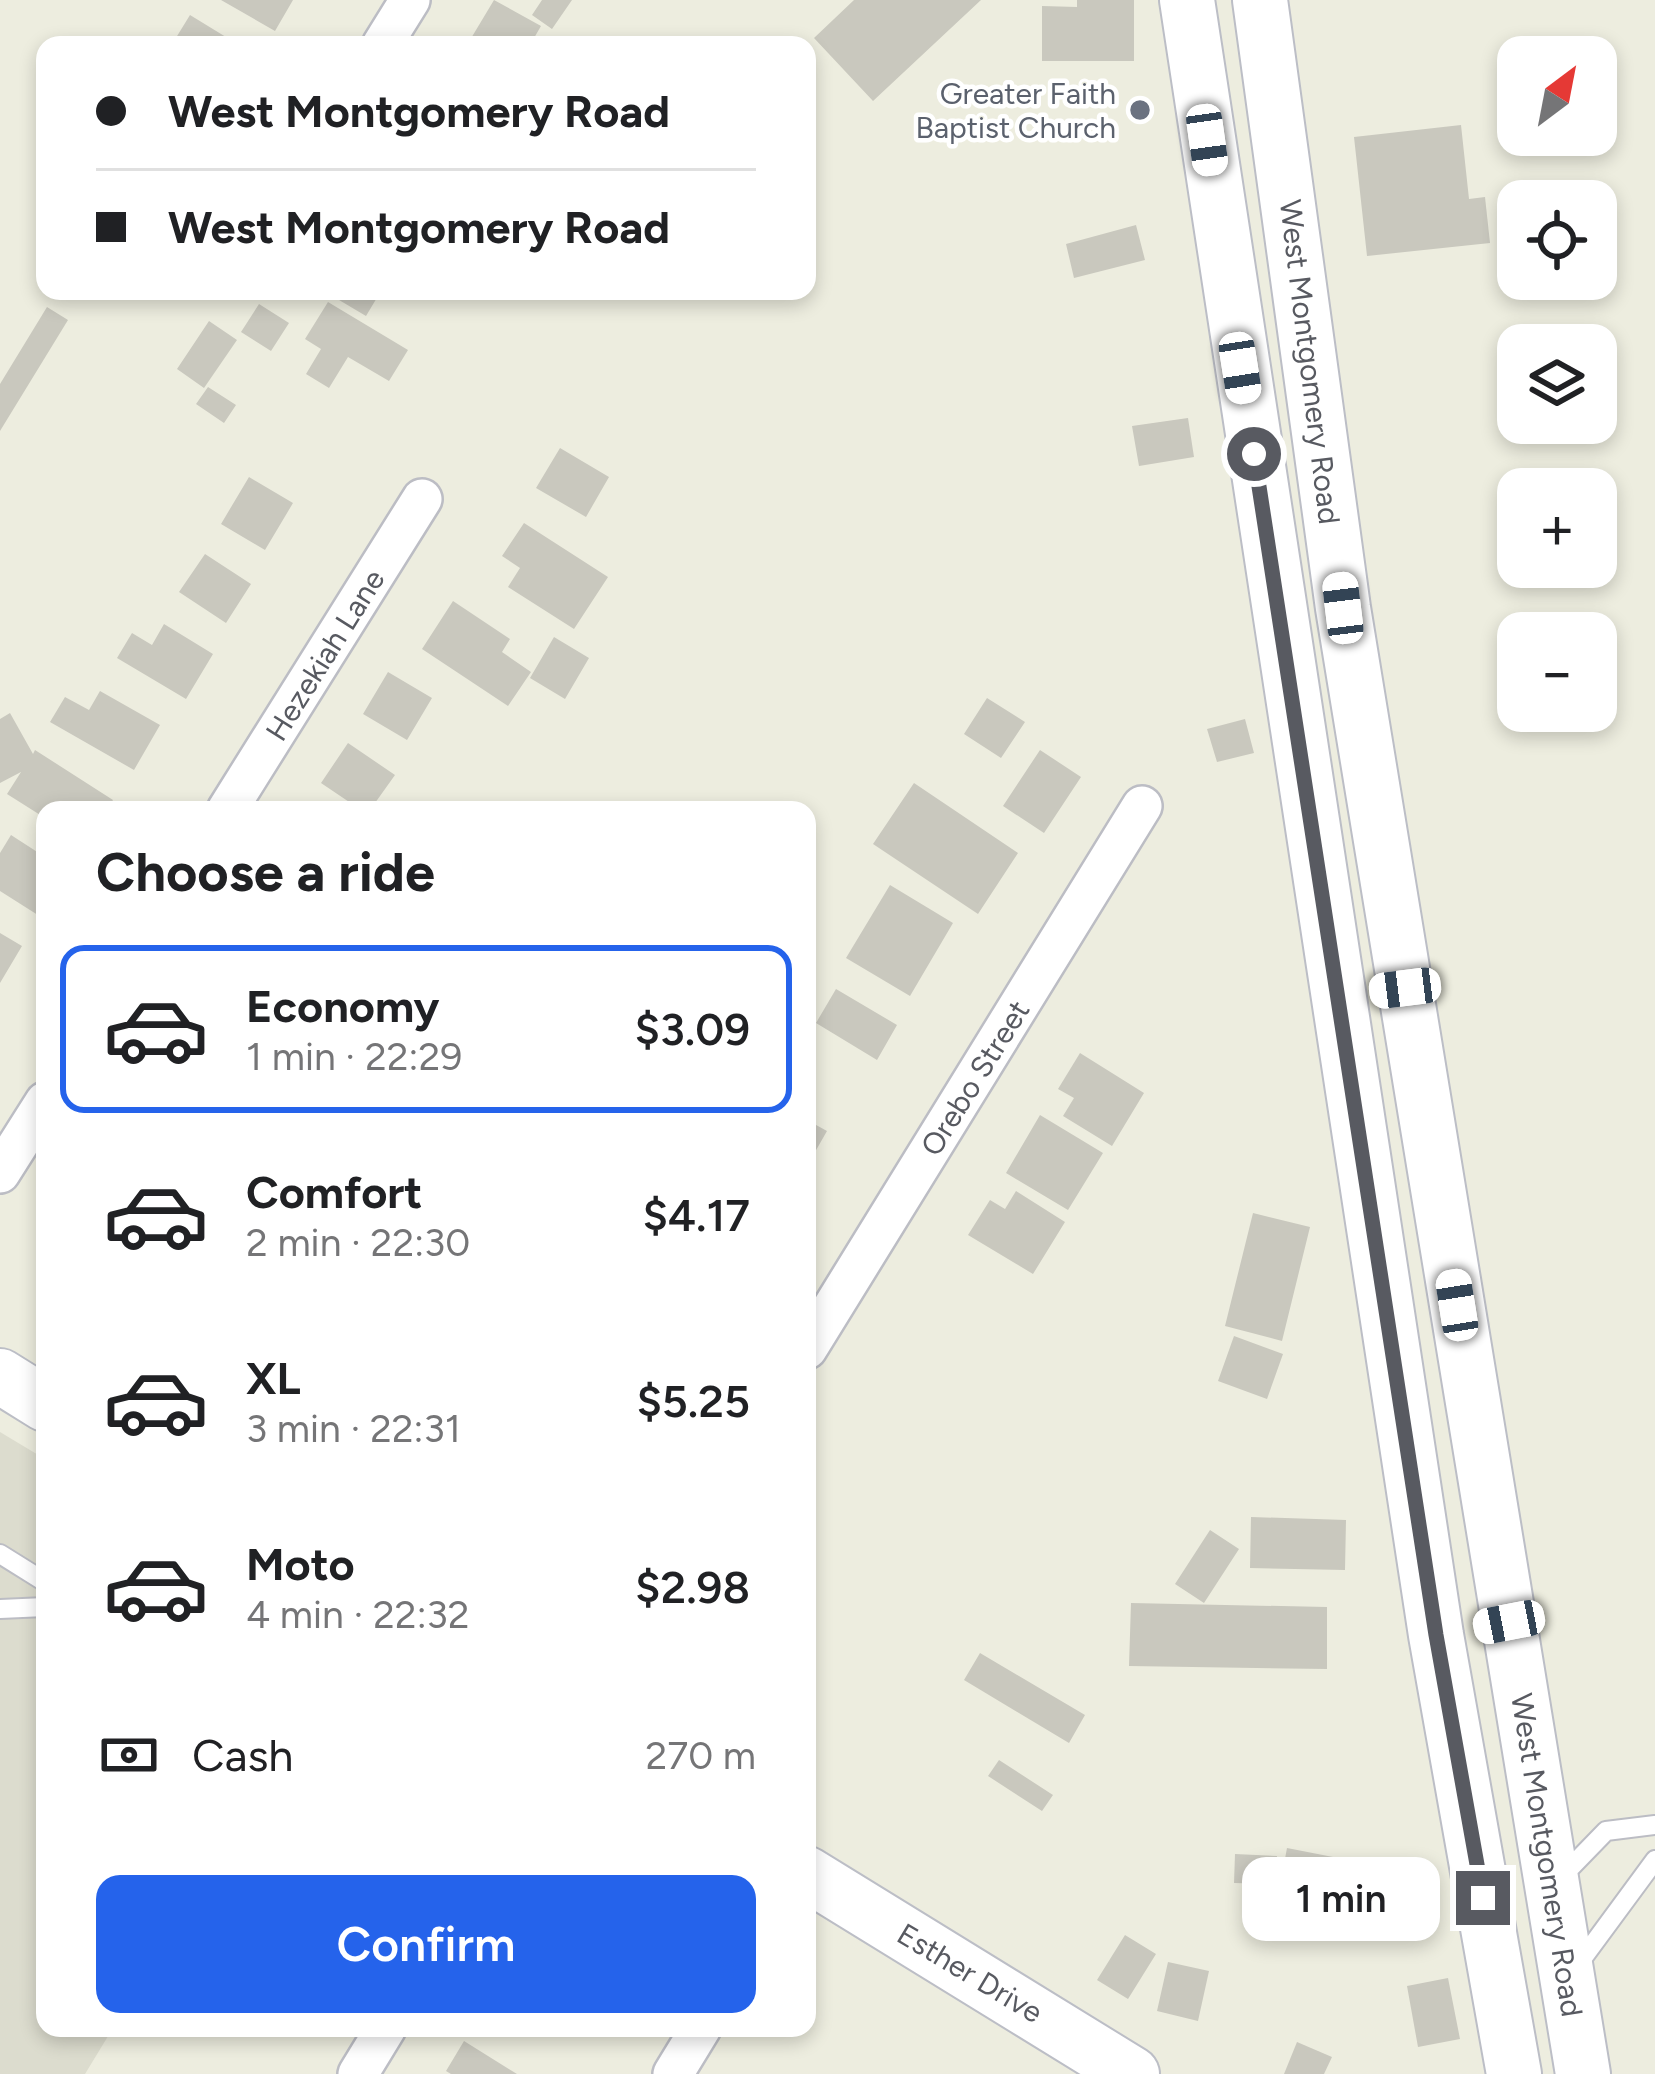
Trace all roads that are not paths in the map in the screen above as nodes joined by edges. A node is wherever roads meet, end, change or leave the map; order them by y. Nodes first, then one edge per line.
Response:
1 (410, 0) edge
2 (1187, 0) edge
3 (1259, 0) edge
4 (388, 36) edge
5 (1304, 318) junction
6 (1234, 325) junction
7 (422, 500) dead end
8 (1343, 608) junction
9 (1281, 625) junction
10 (233, 801) edge
11 (1142, 806) dead end
12 (1405, 988) junction
13 (1339, 996) junction
14 (36, 1116) edge
15 (0, 1173) edge
16 (816, 1334) edge
17 (0, 1376) edge
18 (36, 1398) edge
19 (0, 1554) edge
20 (36, 1576) edge
21 (36, 1607) edge
22 (0, 1610) edge
23 (1509, 1622) junction
24 (1436, 1635) junction
25 (1655, 1825) edge
26 (1655, 1860) edge
27 (1551, 1870) junction
28 (816, 1880) edge
29 (1567, 1978) junction
30 (381, 2037) edge
31 (696, 2037) edge
32 (358, 2074) edge
33 (673, 2074) edge
34 (1132, 2074) edge
35 (1514, 2074) edge
36 (1583, 2074) edge

1 - 4 street
2 - 6 main road
3 - 5 main road, West Montgomery Road
5 - 6 main road
5 - 8 main road, West Montgomery Road
6 - 9 main road
7 - 10 street, Hezekiah Lane
8 - 9 main road
8 - 12 main road, West Montgomery Road
9 - 13 main road
11 - 16 street, Orebo Street
12 - 13 main road
12 - 23 main road, West Montgomery Road
13 - 24 main road
14 - 15 street
17 - 18 main road
19 - 20 lane
21 - 22 lane
23 - 24 main road
23 - 27 main road, West Montgomery Road
24 - 35 main road
25 - 27 lane
26 - 29 lane
27 - 29 main road, West Montgomery Road
28 - 34 main road, Esther Drive
29 - 36 main road, West Montgomery Road
30 - 32 street
31 - 33 street

